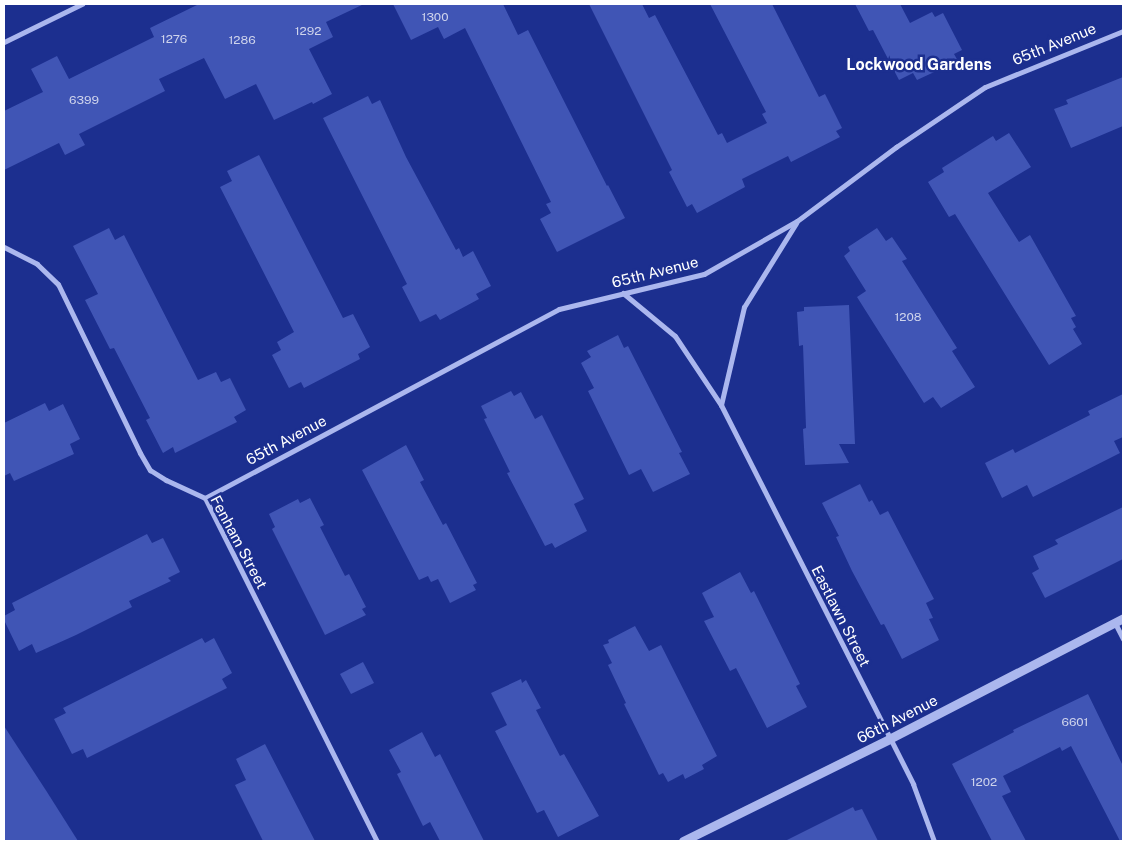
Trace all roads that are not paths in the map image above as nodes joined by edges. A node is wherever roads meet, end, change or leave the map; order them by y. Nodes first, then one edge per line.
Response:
1 (82, 4) edge
2 (1123, 30) edge
3 (4, 42) edge
4 (797, 221) junction
5 (4, 247) edge
6 (623, 293) junction
7 (721, 405) junction
8 (205, 498) junction
9 (1119, 621) edge
10 (1123, 639) edge
11 (889, 739) junction
12 (377, 841) edge
13 (683, 841) edge
14 (934, 841) edge

1 - 3 street
2 - 4 street, 65th Avenue
4 - 6 street, 65th Avenue
4 - 7 street
5 - 8 street, Fenham Street
6 - 7 street, Eastlawn Street
6 - 8 street, 65th Avenue
7 - 11 street, Eastlawn Street
8 - 12 street, Fenham Street
9 - 10 street
9 - 11 street, 66th Avenue
11 - 13 street, 66th Avenue
11 - 14 street, Eastlawn Street

